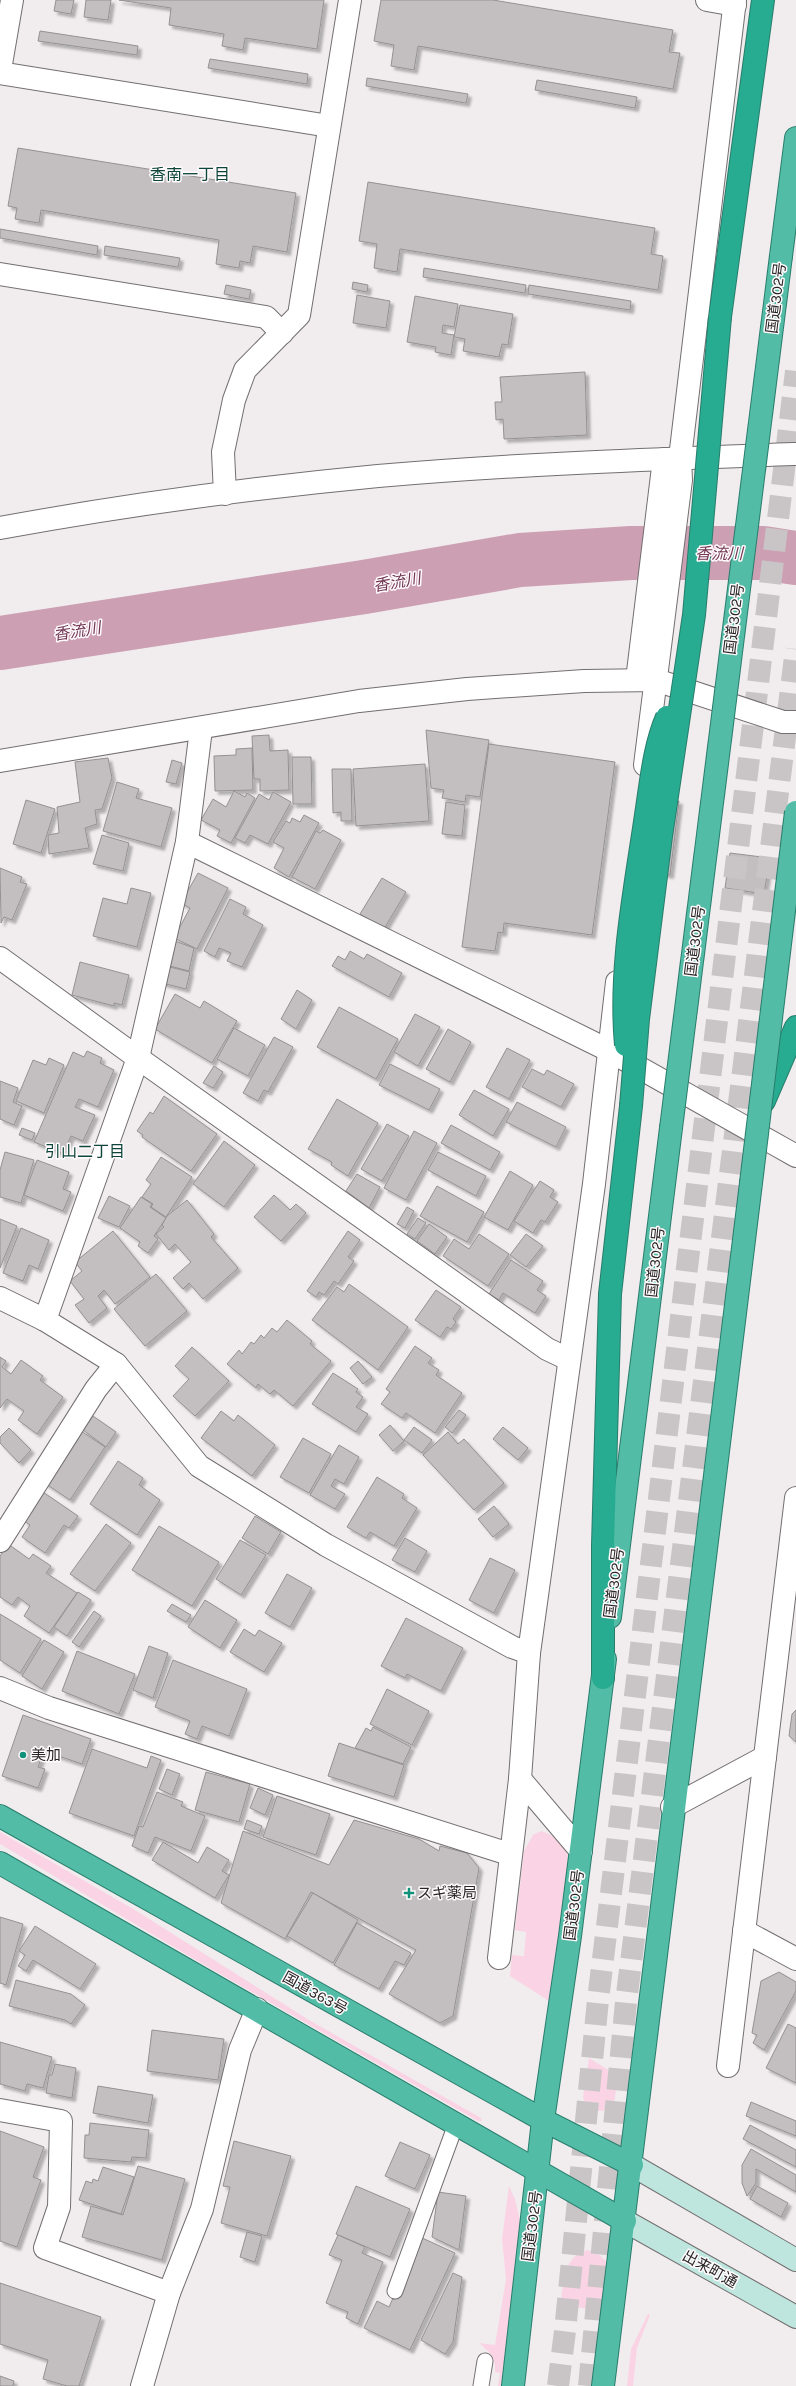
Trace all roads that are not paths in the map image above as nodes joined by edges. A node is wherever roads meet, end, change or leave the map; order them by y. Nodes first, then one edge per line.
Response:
1 (12, 0) edge
2 (350, 0) edge
3 (707, 0) edge
4 (763, 0) edge
5 (735, 2) edge
6 (0, 72) edge
7 (329, 126) junction
8 (796, 138) edge
9 (0, 274) edge
10 (282, 333) junction
11 (796, 454) edge
12 (672, 469) junction
13 (225, 494) junction
14 (0, 528) edge
15 (646, 680) junction
16 (796, 722) edge
17 (201, 729) junction
18 (0, 761) edge
19 (796, 812) edge
20 (186, 842) junction
21 (0, 958) edge
22 (796, 1027) edge
23 (608, 1050) junction
24 (138, 1058) junction
25 (760, 1110) junction
26 (796, 1156) edge
27 (0, 1298) edge
28 (45, 1320) junction
29 (568, 1359) junction
30 (116, 1364) junction
31 (796, 1498) edge
32 (794, 1533) edge
33 (0, 1541) edge
34 (529, 1653) junction
35 (603, 1678) junction
36 (0, 1688) edge
37 (765, 1757) junction
38 (520, 1779) junction
39 (672, 1807) junction
40 (0, 1816) edge
41 (581, 1851) junction
42 (509, 1854) junction
43 (0, 1863) edge
44 (744, 1931) junction
45 (505, 1947) dead end
46 (796, 1959) edge
47 (257, 2009) junction
48 (728, 2066) dead end
49 (0, 2110) edge
50 (543, 2120) junction
51 (456, 2124) junction
52 (632, 2165) junction
53 (539, 2172) junction
54 (625, 2221) junction
55 (796, 2260) edge
56 (395, 2291) dead end
57 (168, 2293) junction
58 (796, 2317) edge
59 (485, 2361) dead end
60 (485, 2381) edge
61 (142, 2386) edge
62 (513, 2386) edge
63 (603, 2386) edge

1 - 6 street
2 - 7 street
3 - 5 street
4 - 35 highway, bridge
5 - 12 street
6 - 7 street
7 - 10 street
8 - 35 highway, 国道302号, bridge
9 - 10 street
10 - 13 street
11 - 12 street
12 - 13 street
12 - 15 street
13 - 14 street
15 - 16 street
15 - 17 street
15 - 23 street
17 - 18 street
17 - 20 street
19 - 25 highway, bridge
20 - 23 street
20 - 24 street
21 - 24 street
22 - 25 highway, bridge
23 - 26 street
23 - 29 street
24 - 28 street
24 - 29 street
25 - 39 highway, bridge
27 - 28 street
28 - 30 street
29 - 34 street
30 - 33 street
30 - 34 street
31 - 32 street
32 - 37 street
34 - 38 street
35 - 41 highway, 国道302号
36 - 42 street
37 - 39 street
37 - 44 street
38 - 41 street
38 - 42 street
39 - 52 highway
40 - 50 highway, 国道363号
41 - 50 highway, 国道302号
42 - 45 street
43 - 47 highway
44 - 46 street
44 - 48 street
47 - 51 highway
47 - 57 street
49 - 57 street
50 - 52 highway, 国道363号
50 - 53 highway, 国道302号
51 - 53 highway
51 - 56 lane
52 - 54 highway
52 - 55 main road
53 - 54 highway
53 - 62 highway, 国道302号
54 - 58 main road, 出来町通
54 - 63 highway
57 - 61 street
59 - 60 lane

